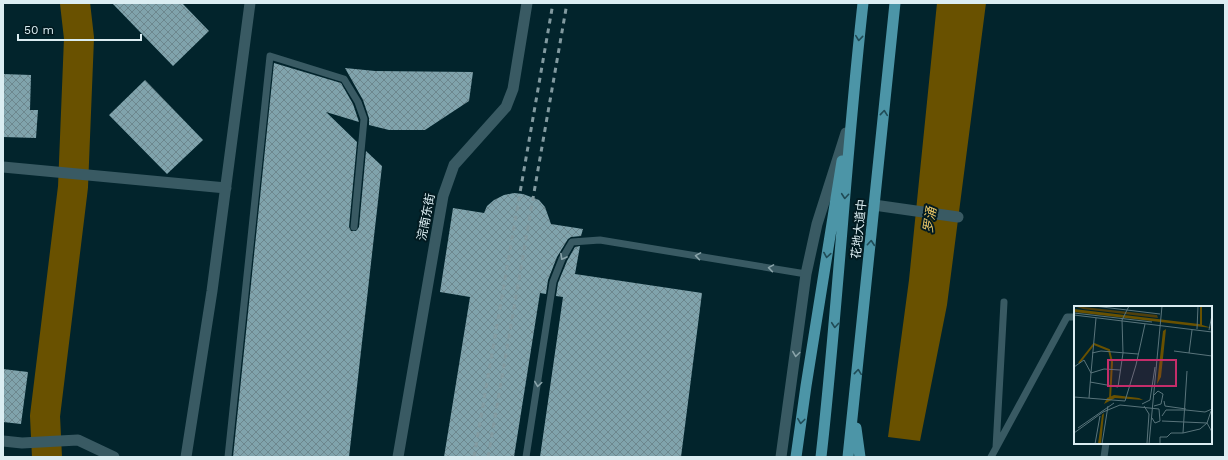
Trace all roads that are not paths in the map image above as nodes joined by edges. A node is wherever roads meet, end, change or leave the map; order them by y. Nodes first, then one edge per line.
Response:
1 (250, 3) edge
2 (527, 3) edge
3 (863, 3) edge
4 (895, 3) edge
5 (856, 73) junction
6 (846, 133) junction
7 (7, 167) edge
8 (226, 188) junction
9 (874, 205) junction
10 (958, 217) dead end
11 (354, 227) dead end
12 (806, 274) junction
13 (1004, 302) dead end
14 (1074, 317) edge
15 (854, 411) junction
16 (3, 441) edge
17 (1106, 444) edge
18 (996, 448) junction
19 (114, 457) edge
20 (186, 457) edge
21 (228, 457) edge
22 (398, 457) edge
23 (526, 457) edge
24 (781, 457) edge
25 (796, 457) edge
26 (821, 457) edge
27 (848, 457) edge
28 (860, 457) edge
29 (991, 457) edge
30 (1104, 457) edge

1 - 8 street
2 - 22 street, 浣南东街
3 -> 5 main road, 花地大道中
9 -> 4 main road, 花地大道中
5 - 6 main road
5 -> 26 main road, 花地大道中
6 - 12 street
6 -> 25 main road
7 - 8 street
8 - 20 street
9 - 10 street
15 -> 9 main road, 花地大道中
11 - 21 lane
12 -> 23 lane
12 -> 24 street
13 - 18 lane
14 - 18 lane
15 - 27 main road, 花地大道中
15 - 28 main road
16 - 19 street
17 - 30 lane
18 - 29 lane

